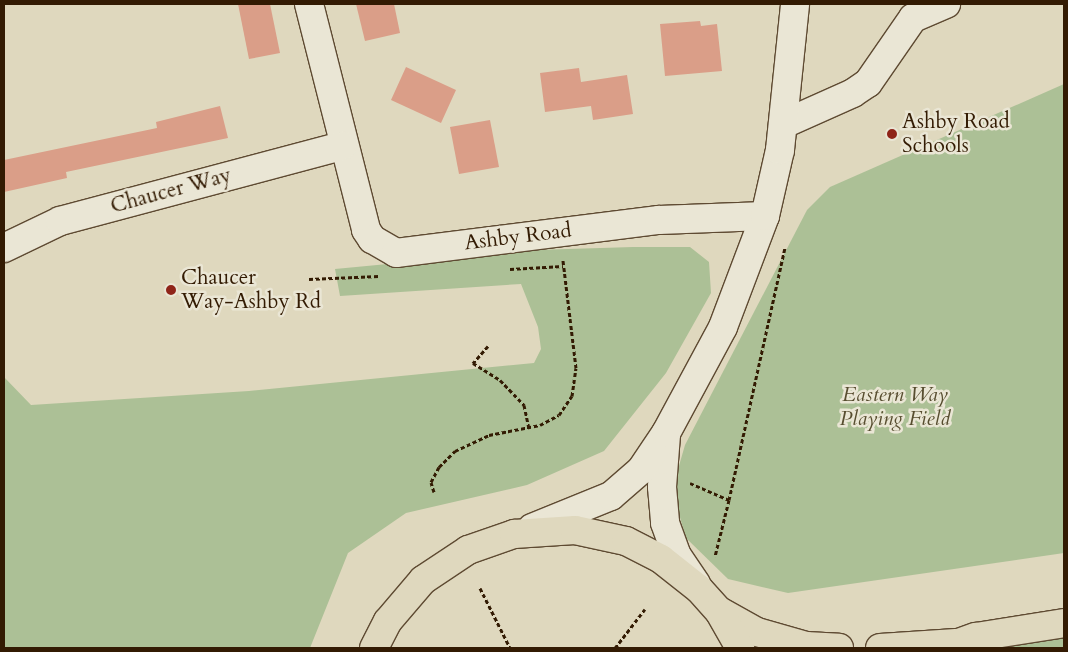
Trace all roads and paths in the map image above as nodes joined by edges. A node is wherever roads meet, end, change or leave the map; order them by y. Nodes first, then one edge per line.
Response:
1 (309, 4) edge
2 (795, 4) edge
3 (946, 4) edge
4 (786, 123) junction
5 (342, 146) junction
6 (766, 216) junction
7 (562, 231) junction
8 (787, 238) dead end
9 (4, 248) edge
10 (488, 346) dead end
11 (529, 428) junction
12 (666, 433) junction
13 (663, 471) junction
14 (434, 492) dead end
15 (729, 500) junction
16 (514, 534) junction
17 (715, 556) dead end
18 (480, 588) dead end
19 (699, 589) junction
20 (644, 609) dead end
21 (719, 611) junction
22 (1064, 623) edge
23 (964, 644) edge
24 (374, 648) edge
25 (510, 648) edge
26 (615, 648) edge
27 (740, 648) edge
28 (839, 648) edge
29 (880, 648) edge

1 - 5 street, Ashby Road
2 - 4 street
3 - 4 street
4 - 6 street
5 - 7 street, Ashby Road
5 - 9 street, Chaucer Way
6 - 7 street, Ashby Road
6 - 12 street
7 - 11 path
8 - 15 path
10 - 11 path
11 - 14 path
12 - 13 street
12 - 16 street
13 - 15 path
13 - 19 street
15 - 17 path
16 - 19 main road
16 - 24 main road
18 - 25 path
19 - 21 main road
20 - 26 path
21 - 27 main road
21 - 28 main road
22 - 23 main road
23 - 29 main road

